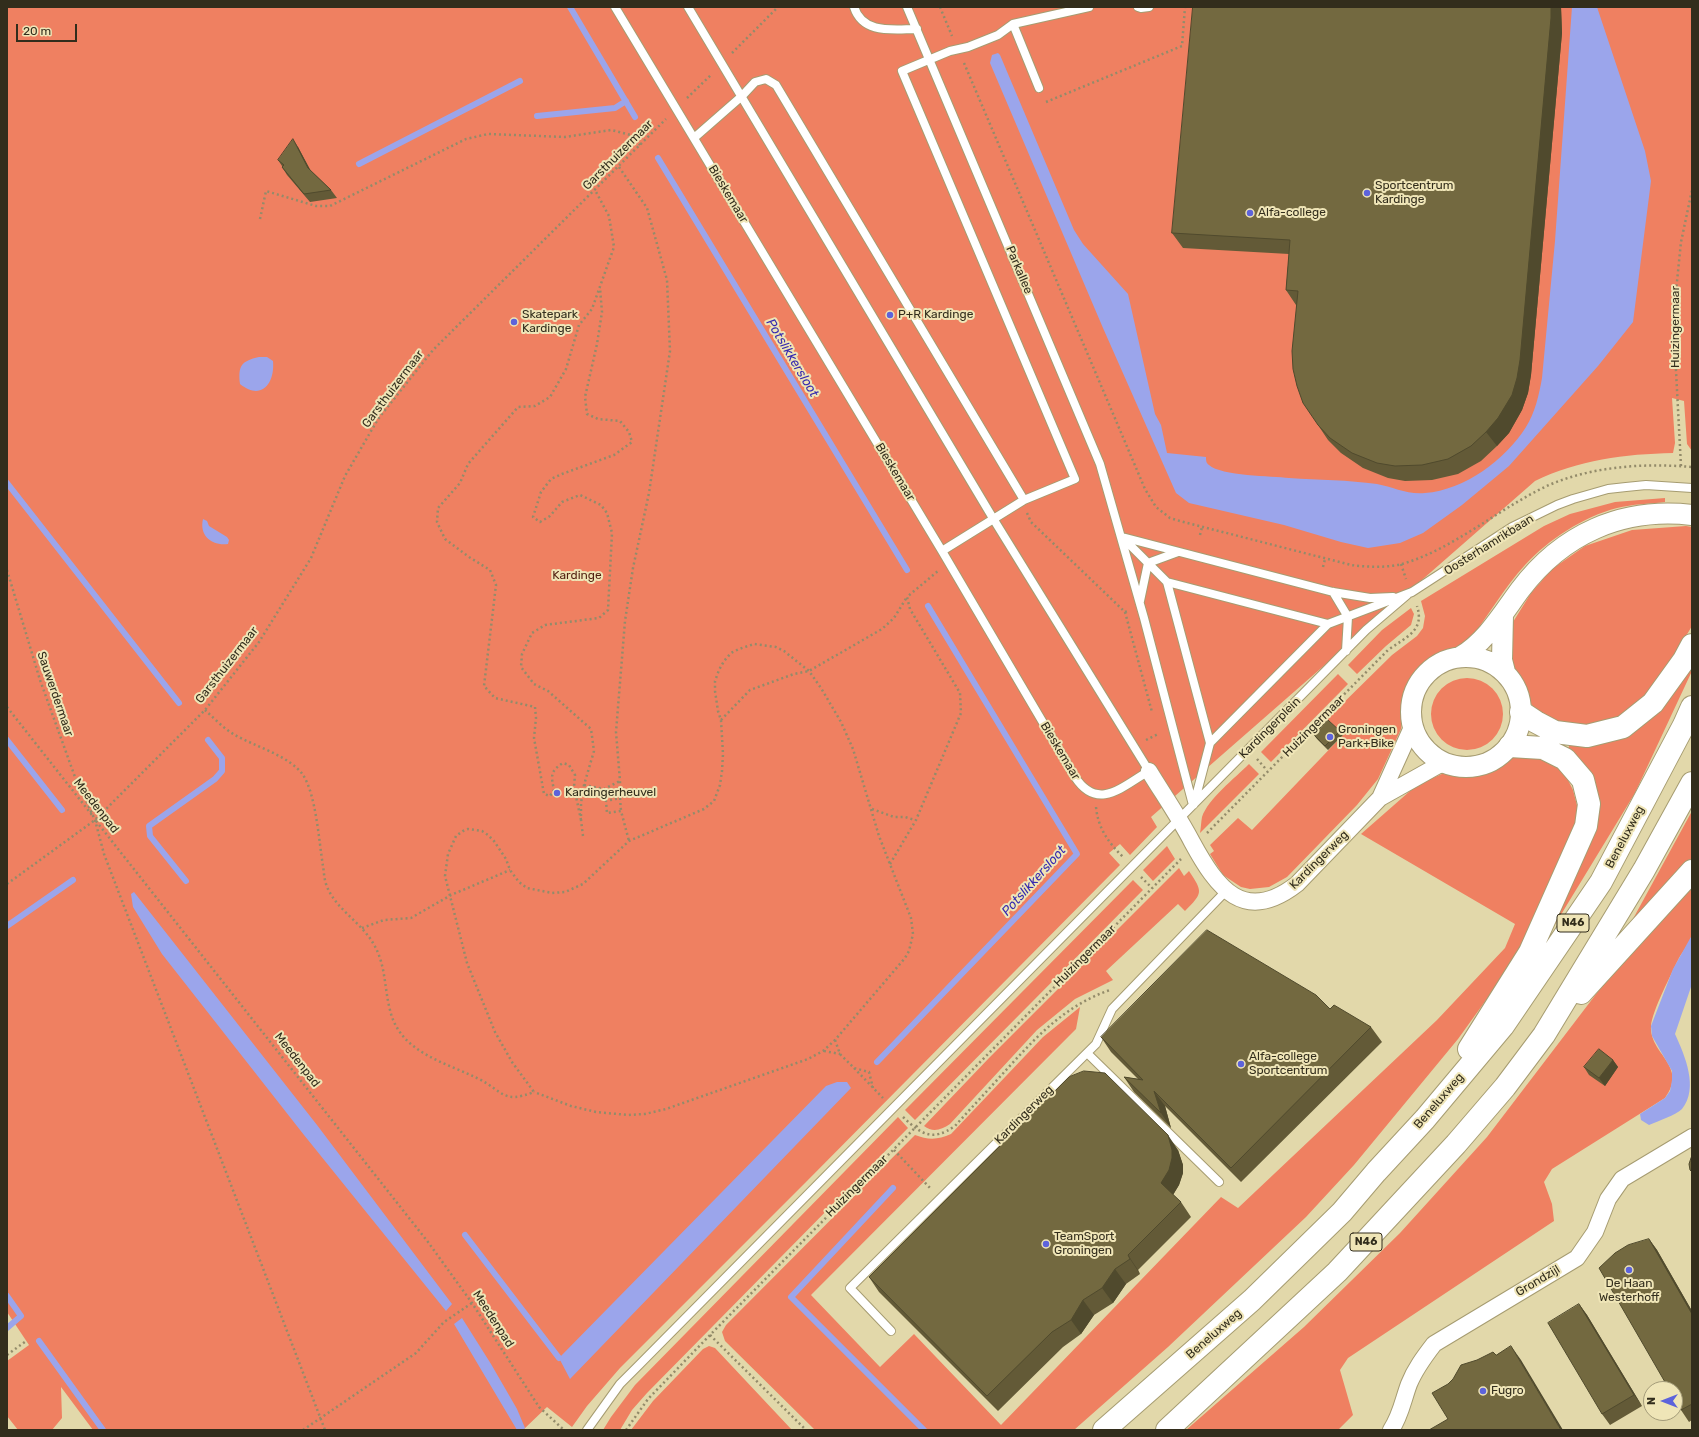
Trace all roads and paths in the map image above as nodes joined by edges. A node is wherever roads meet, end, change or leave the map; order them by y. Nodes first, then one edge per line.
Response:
1 (615, 7) edge
2 (688, 7) edge
3 (778, 7) edge
4 (854, 7) edge
5 (907, 7) edge
6 (940, 7) edge
7 (1089, 7) edge
8 (1138, 7) edge
9 (1149, 7) edge
10 (1185, 7) edge
11 (1013, 24) junction
12 (917, 29) junction
13 (958, 50) junction
14 (930, 59) junction
15 (721, 64) junction
16 (1039, 88) joint
17 (742, 96) junction
18 (676, 109) junction
19 (694, 138) junction
20 (640, 145) junction
21 (619, 167) junction
22 (595, 190) junction
23 (1692, 190) edge
24 (260, 219) dead end
25 (600, 287) junction
26 (1681, 466) dead end
27 (1692, 488) edge
28 (1023, 501) junction
29 (1692, 515) edge
30 (994, 520) junction
31 (1202, 528) junction
32 (1200, 535) dead end
33 (1122, 537) junction
34 (942, 551) junction
35 (1178, 552) junction
36 (1325, 559) junction
37 (1148, 563) junction
38 (1323, 567) dead end
39 (7, 570) edge
40 (1167, 582) junction
41 (1333, 592) junction
42 (1409, 594) junction
43 (907, 597) junction
44 (1139, 602) junction
45 (1131, 610) dead end
46 (1125, 612) junction
47 (1503, 615) junction
48 (1348, 617) junction
49 (1328, 624) junction
50 (1692, 645) edge
51 (1346, 651) junction
52 (1460, 657) junction
53 (809, 671) junction
54 (1505, 672) junction
55 (7, 707) edge
56 (1692, 707) edge
57 (205, 710) junction
58 (1521, 712) junction
59 (1154, 719) dead end
60 (721, 720) junction
61 (1413, 724) junction
62 (1156, 726) dead end
63 (1164, 732) dead end
64 (1210, 743) junction
65 (1510, 746) junction
66 (1255, 758) dead end
67 (1445, 763) junction
68 (1265, 768) dead end
69 (1149, 771) junction
70 (620, 781) junction
71 (1692, 783) edge
72 (584, 785) junction
73 (1096, 795) junction
74 (620, 798) junction
75 (1380, 798) junction
76 (1193, 805) junction
77 (872, 809) junction
78 (621, 811) junction
79 (96, 820) junction
80 (581, 820) junction
81 (916, 820) junction
82 (1178, 820) junction
83 (583, 836) dead end
84 (629, 841) junction
85 (1194, 846) junction
86 (890, 864) junction
87 (1132, 867) junction
88 (510, 870) junction
89 (1692, 871) edge
90 (7, 884) edge
91 (1152, 888) junction
92 (1226, 891) junction
93 (450, 895) junction
94 (362, 928) junction
95 (1137, 983) junction
96 (1544, 1034) junction
97 (835, 1040) junction
98 (823, 1051) junction
99 (1087, 1053) junction
100 (840, 1054) junction
101 (854, 1068) junction
102 (534, 1092) junction
103 (1425, 1119) junction
104 (915, 1128) junction
105 (1692, 1137) edge
106 (894, 1150) junction
107 (1219, 1182) dead end
108 (940, 1198) junction
109 (472, 1303) junction
110 (891, 1331) dead end
111 (710, 1335) junction
112 (26, 1341) dead end
113 (7, 1355) edge
114 (320, 1418) junction
115 (303, 1430) edge
116 (325, 1430) edge
117 (564, 1430) edge
118 (587, 1430) edge
119 (626, 1430) edge
120 (806, 1430) edge
121 (1104, 1430) edge
122 (1167, 1430) edge
123 (1391, 1430) edge

1 - 18 lane, Bieskemaar
2 - 15 lane
3 - 15 path, Garsthuizermaar
4 - 12 lane
5 - 12 lane, Parkallee
6 - 13 path
7 - 11 lane
8 - 9 lane
10 - 16 path
11 - 13 lane
11 - 16 lane
12 - 14 lane, Parkallee
13 - 14 lane
13 - 31 path
14 - 28 lane
14 - 33 lane, Parkallee
15 - 17 lane
15 - 18 path, Garsthuizermaar
17 - 19 lane
17 - 28 lane
17 - 30 lane
18 - 19 lane, Bieskemaar
18 - 20 path, Garsthuizermaar
19 - 34 lane, Bieskemaar
20 - 21 path, Garsthuizermaar
20 - 24 path
21 - 22 path, Garsthuizermaar
21 - 70 path
22 - 25 path
22 - 57 path, Garsthuizermaar
23 - 26 path, Huizingermaar
25 - 72 path
25 - 80 path
27 - 42 lane, Oosterhamrikbaan
28 - 30 lane
28 - 46 path
29 - 47 street
30 - 34 lane
30 - 69 lane
31 - 32 path
31 - 36 path
33 - 35 lane
33 - 37 lane
33 - 44 lane
34 - 43 path
34 - 73 lane, Bieskemaar
35 - 37 lane
35 - 41 lane
36 - 38 path
36 - 42 path, Huizingermaar
37 - 40 lane
37 - 44 lane
39 - 79 path, Sauwerdermaar
40 - 49 lane
40 - 64 lane
41 - 42 lane
41 - 48 lane
42 - 48 lane, Kardingerplein
42 - 51 lane, Kardingerplein
42 - 85 path, Huizingermaar
43 - 53 path
43 - 81 path
44 - 76 lane
45 - 46 path
46 - 59 path
47 - 52 street
47 - 54 street
48 - 49 lane, Kardingerplein
48 - 51 lane
49 - 64 lane, Kardingerplein
50 - 58 highway
51 - 76 lane, Kardingerplein
52 - 54 street
52 - 61 street
53 - 60 path
53 - 60 path
53 - 77 path
54 - 58 street
55 - 79 path, Meedenpad
56 - 103 highway, Beneluxweg / N46
57 - 79 path, Garsthuizermaar
57 - 94 path
58 - 65 street
60 - 84 path
61 - 67 street
61 - 75 street, Kardingerweg
62 - 63 path
64 - 76 lane, Kardingerplein
65 - 67 street
65 - 103 highway, N46
66 - 68 path
67 - 75 street, Kardingerweg
69 - 73 lane
69 - 82 street, Kardingerweg
70 - 72 path
70 - 74 path
71 - 96 highway, N46
72 - 80 path
73 - 87 path
74 - 78 path
74 - 78 path
75 - 92 street, Kardingerweg
76 - 82 lane, Kardingerplein
77 - 81 path
77 - 86 path
78 - 84 path
79 - 90 path, Garsthuizermaar
79 - 109 path, Meedenpad
79 - 114 path
80 - 83 path
81 - 86 path
82 - 85 street, Kardingerweg
82 - 87 lane
84 - 88 path
85 - 91 path, Huizingermaar
85 - 92 street, Kardingerweg
86 - 97 path
87 - 91 path
87 - 118 lane
88 - 93 path
88 - 93 path
89 - 96 highway, N46
91 - 104 path, Huizingermaar
92 - 95 lane, Kardingerweg
93 - 94 path
93 - 102 path
94 - 102 path
95 - 99 lane, Kardingerweg
95 - 104 path
96 - 122 highway, N46
97 - 98 path
97 - 100 path
98 - 100 path
98 - 102 path
99 - 107 lane
99 - 108 lane, Kardingerweg
100 - 101 path
101 - 101 path
103 - 121 highway, Beneluxweg / N46
104 - 106 path, Huizingermaar
105 - 123 street, Grondzijl
106 - 108 path
106 - 111 path, Huizingermaar
108 - 110 lane, Kardingerweg
109 - 114 path
109 - 117 path, Meedenpad
111 - 119 path
111 - 120 path
112 - 113 path
114 - 115 path
114 - 116 path

